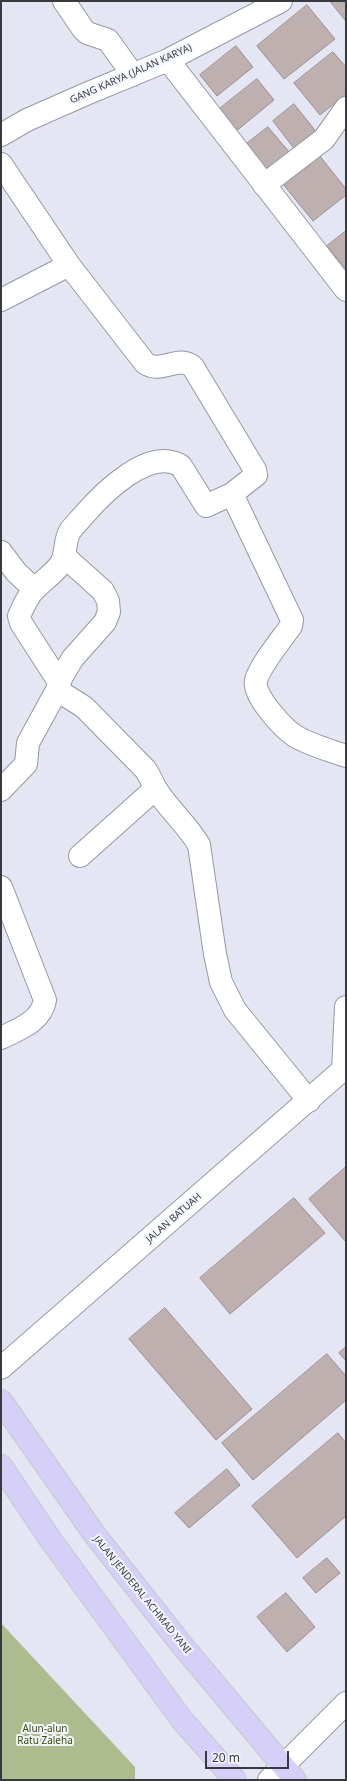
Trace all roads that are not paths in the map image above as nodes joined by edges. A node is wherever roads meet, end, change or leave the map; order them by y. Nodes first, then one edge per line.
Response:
1 (64, 1) edge
2 (281, 1) edge
3 (168, 60) junction
4 (133, 75) junction
5 (346, 108) edge
6 (1, 135) edge
7 (1, 164) edge
8 (264, 186) junction
9 (70, 265) junction
10 (346, 290) edge
11 (1, 300) edge
12 (232, 494) junction
13 (1, 552) edge
14 (64, 557) junction
15 (34, 589) junction
16 (58, 686) junction
17 (346, 756) edge
18 (155, 789) junction
19 (1, 790) edge
20 (80, 856) dead end
21 (1, 887) edge
22 (346, 1007) edge
23 (1, 1038) edge
24 (345, 1068) edge
25 (309, 1101) junction
26 (1, 1368) edge
27 (1, 1401) edge
28 (1, 1466) edge
29 (346, 1703) edge
30 (282, 1775) edge
31 (234, 1780) edge

1 - 4 street
2 - 3 street, GANG KARYA (JALAN KARYA)
3 - 4 street, GANG KARYA (JALAN KARYA)
3 - 8 street
4 - 6 street, GANG KARYA (JALAN KARYA)
5 - 8 street
7 - 9 street
8 - 10 street
9 - 11 street
9 - 12 street
12 - 14 street
12 - 17 street
13 - 15 street
14 - 15 street
14 - 16 street
15 - 16 street
16 - 18 street
16 - 19 street
18 - 20 street
18 - 25 street
21 - 23 street
22 - 24 street
24 - 25 street, JALAN BATUAH
25 - 26 street, JALAN BATUAH
27 - 30 highway, JALAN JENDERAL ACHMAD YANI
28 - 31 highway
29 - 30 street

